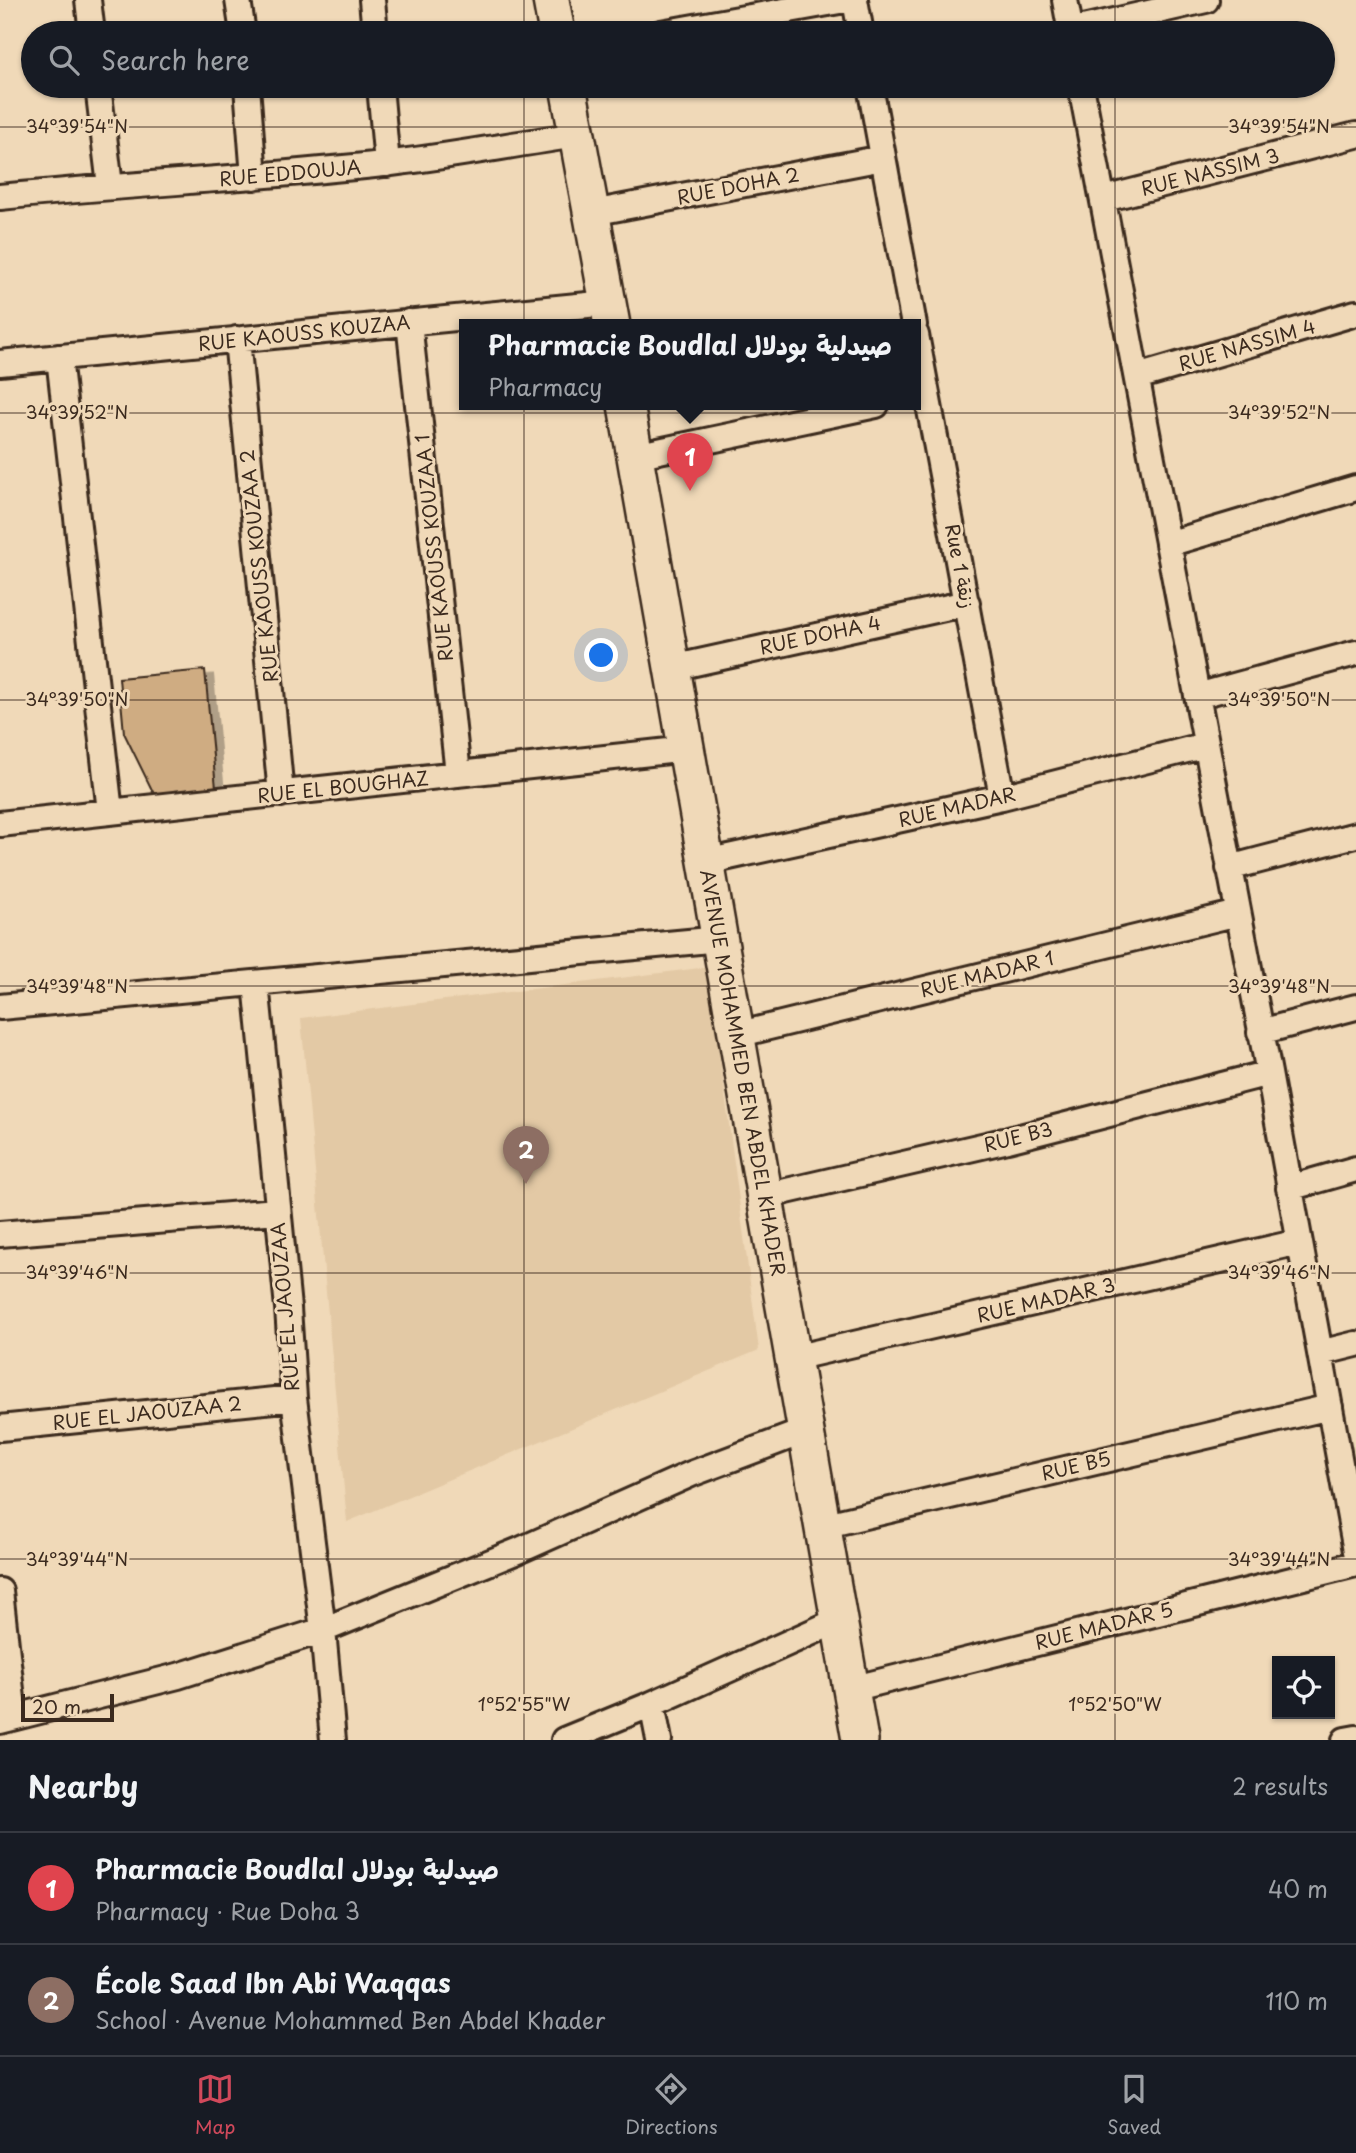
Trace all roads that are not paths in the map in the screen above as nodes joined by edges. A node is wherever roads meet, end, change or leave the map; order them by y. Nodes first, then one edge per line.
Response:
1 (88, 0) edge
2 (238, 0) edge
3 (372, 0) edge
4 (551, 0) edge
5 (845, 0) edge
6 (855, 0) edge
7 (1065, 0) edge
8 (1206, 0) edge
9 (91, 21) edge
10 (241, 21) edge
11 (374, 21) edge
12 (555, 21) edge
13 (728, 21) edge
14 (859, 21) edge
15 (1069, 21) edge
16 (1117, 21) edge
17 (99, 98) edge
18 (248, 98) edge
19 (381, 98) edge
20 (570, 98) edge
21 (872, 98) edge
22 (1083, 98) edge
23 (578, 135) junction
24 (1356, 135) edge
25 (883, 158) junction
26 (387, 164) junction
27 (254, 177) junction
28 (110, 186) junction
29 (0, 197) edge
30 (1104, 199) junction
31 (592, 214) junction
32 (1356, 313) edge
33 (610, 314) edge
34 (484, 319) edge
35 (913, 319) edge
36 (459, 320) edge
37 (409, 322) junction
38 (237, 339) junction
39 (59, 357) junction
40 (0, 363) edge
41 (1137, 377) junction
42 (921, 396) edge
43 (627, 410) edge
44 (852, 410) edge
45 (635, 456) junction
46 (1356, 488) edge
47 (1168, 544) junction
48 (967, 603) junction
49 (1356, 653) edge
50 (672, 668) junction
51 (1197, 696) junction
52 (1206, 745) junction
53 (687, 749) junction
54 (458, 774) junction
55 (281, 794) junction
56 (1002, 797) junction
57 (110, 812) junction
58 (0, 824) edge
59 (1356, 835) edge
60 (706, 862) junction
61 (1229, 868) junction
62 (1238, 913) junction
63 (720, 939) junction
64 (256, 984) junction
65 (0, 1007) edge
66 (1356, 1007) edge
67 (1260, 1032) junction
68 (736, 1035) junction
69 (1269, 1073) junction
70 (1356, 1169) edge
71 (1289, 1188) junction
72 (765, 1196) junction
73 (276, 1212) junction
74 (0, 1234) edge
75 (1299, 1242) junction
76 (1356, 1344) edge
77 (1320, 1353) junction
78 (793, 1358) junction
79 (294, 1398) junction
80 (1330, 1407) junction
81 (0, 1428) edge
82 (805, 1431) junction
83 (1353, 1518) edge
84 (822, 1525) junction
85 (1356, 1551) edge
86 (1356, 1564) edge
87 (0, 1591) edge
88 (839, 1620) junction
89 (323, 1630) junction
90 (851, 1689) junction
91 (652, 1704) junction
92 (7, 1719) edge
93 (1356, 1738) edge
94 (333, 1740) edge
95 (564, 1740) edge
96 (659, 1740) edge
97 (860, 1740) edge
98 (1345, 1740) edge

1 - 9 street
2 - 10 street
3 - 11 street
4 - 12 street
5 - 13 street
6 - 14 street
7 - 15 street
8 - 16 street
17 - 28 street
18 - 27 street
19 - 26 street
20 - 23 street
21 - 25 street
22 - 30 street
23 - 26 street, RUE EDDOUJA
23 - 31 street
24 - 30 street, RUE NASSIM 3
25 - 31 street, RUE DOHA 2
25 - 35 street
26 - 27 street, RUE EDDOUJA
27 - 28 street, RUE EDDOUJA
28 - 29 street, RUE EDDOUJA
30 - 41 street
31 - 33 street
32 - 41 street, RUE NASSIM 4
33 - 34 street, RUE KAOUSS KOUZAA
36 - 37 street, RUE KAOUSS KOUZAA
37 - 38 street, RUE KAOUSS KOUZAA
37 - 54 street, RUE KAOUSS KOUZAA 1
38 - 39 street, RUE KAOUSS KOUZAA
38 - 55 street, RUE KAOUSS KOUZAA 2
39 - 40 street, RUE KAOUSS KOUZAA
39 - 57 street
41 - 47 street
42 - 48 street, Rue 1 زنقة
43 - 45 street, AVENUE MOHAMMED BEN ABDEL KHADER
44 - 45 street
45 - 50 street, AVENUE MOHAMMED BEN ABDEL KHADER
46 - 47 street
47 - 51 street
48 - 50 street, RUE DOHA 4
48 - 56 street, Rue 1 زنقة
49 - 51 street
50 - 53 street, AVENUE MOHAMMED BEN ABDEL KHADER
51 - 52 street
52 - 56 street, RUE MADAR
52 - 61 street
53 - 54 street, RUE EL BOUGHAZ
53 - 60 street, AVENUE MOHAMMED BEN ABDEL KHADER
54 - 55 street, RUE EL BOUGHAZ
55 - 57 street, RUE EL BOUGHAZ
56 - 60 street, RUE MADAR
57 - 58 street, RUE EL BOUGHAZ
59 - 61 street
60 - 63 street, AVENUE MOHAMMED BEN ABDEL KHADER
61 - 62 street
62 - 67 street
62 - 68 street, RUE MADAR 1
63 - 64 street
63 - 68 street, AVENUE MOHAMMED BEN ABDEL KHADER
64 - 65 street
64 - 73 street, RUE EL JAOUZAA
66 - 67 street
67 - 69 street
68 - 72 street, AVENUE MOHAMMED BEN ABDEL KHADER
69 - 71 street
69 - 72 street, RUE B3
70 - 71 street
71 - 75 street
72 - 78 street, AVENUE MOHAMMED BEN ABDEL KHADER
73 - 74 street
73 - 79 street, RUE EL JAOUZAA
75 - 77 street
75 - 78 street, RUE MADAR 3
76 - 77 street
77 - 80 street
78 - 82 street, AVENUE MOHAMMED BEN ABDEL KHADER
79 - 81 street, RUE EL JAOUZAA 2
79 - 89 street, RUE EL JAOUZAA
80 - 83 street
80 - 84 street, RUE B5
82 - 84 street, AVENUE MOHAMMED BEN ABDEL KHADER
82 - 89 street
83 - 85 street
84 - 88 street, AVENUE MOHAMMED BEN ABDEL KHADER
86 - 90 street, RUE MADAR 5
87 - 92 street
88 - 90 street, AVENUE MOHAMMED BEN ABDEL KHADER
88 - 91 street
89 - 92 street
89 - 94 street, RUE EL JAOUZAA
90 - 97 street, AVENUE MOHAMMED BEN ABDEL KHADER
91 - 95 street
91 - 96 street
93 - 98 street

